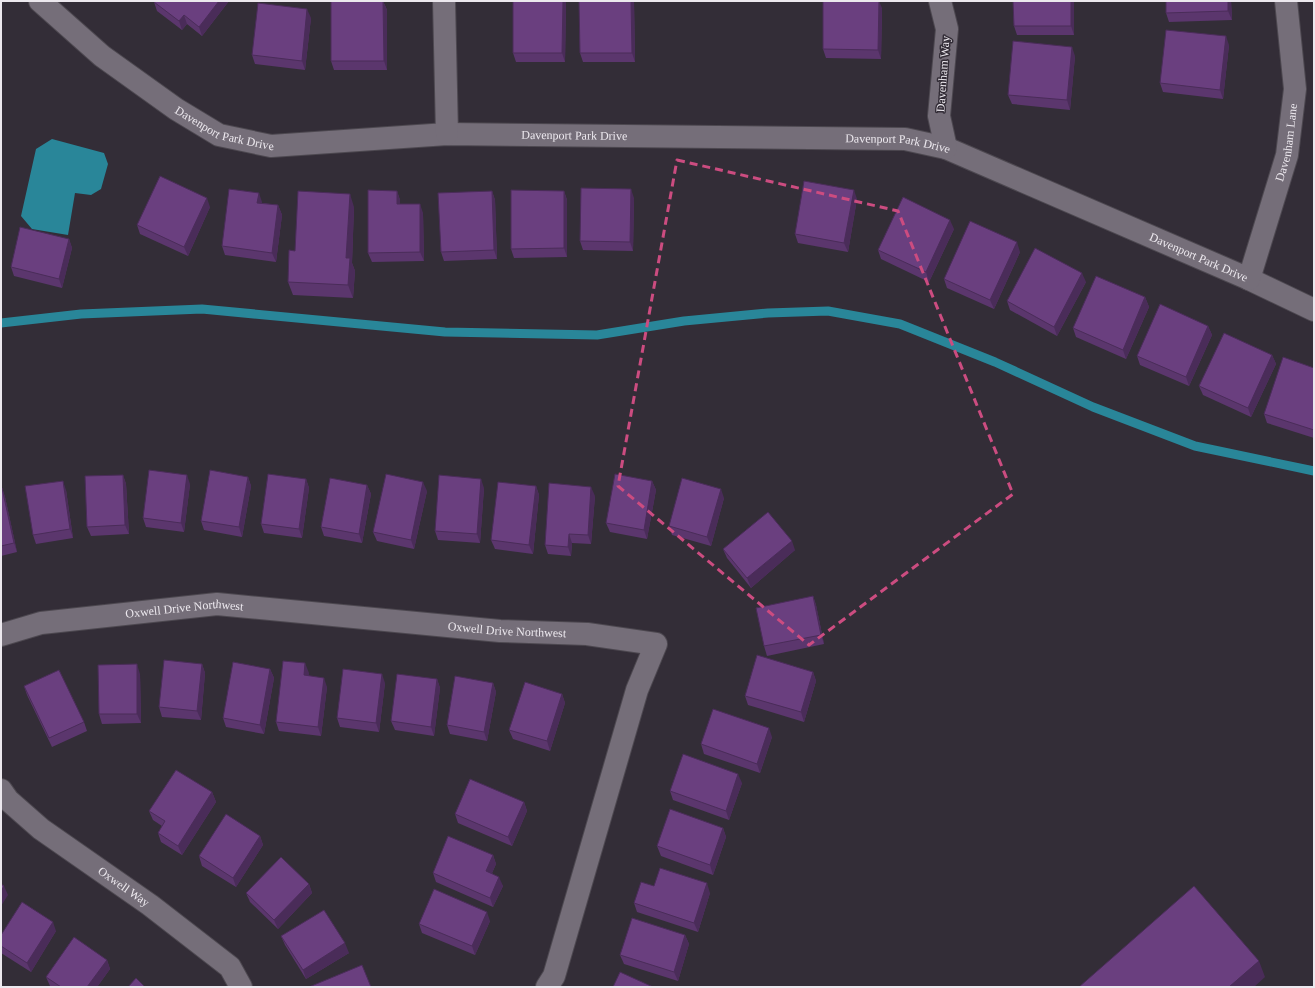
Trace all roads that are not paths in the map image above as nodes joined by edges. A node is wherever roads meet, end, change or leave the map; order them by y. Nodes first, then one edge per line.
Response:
1 (40, 1) edge
2 (444, 1) edge
3 (940, 1) edge
4 (1286, 1) edge
5 (447, 134) junction
6 (946, 148) junction
7 (1249, 279) junction
8 (1314, 310) edge
9 (1, 635) edge
10 (1, 790) edge
11 (241, 987) edge
12 (547, 987) edge

1 - 5 street, Davenport Park Drive
2 - 5 street
3 - 6 street, Davenham Way
4 - 7 street, Davenham Lane
5 - 6 street, Davenport Park Drive
6 - 7 street, Davenport Park Drive
7 - 8 street, Davenport Park Drive
9 - 12 street, Oxwell Drive Northwest
10 - 11 street, Oxwell Way

